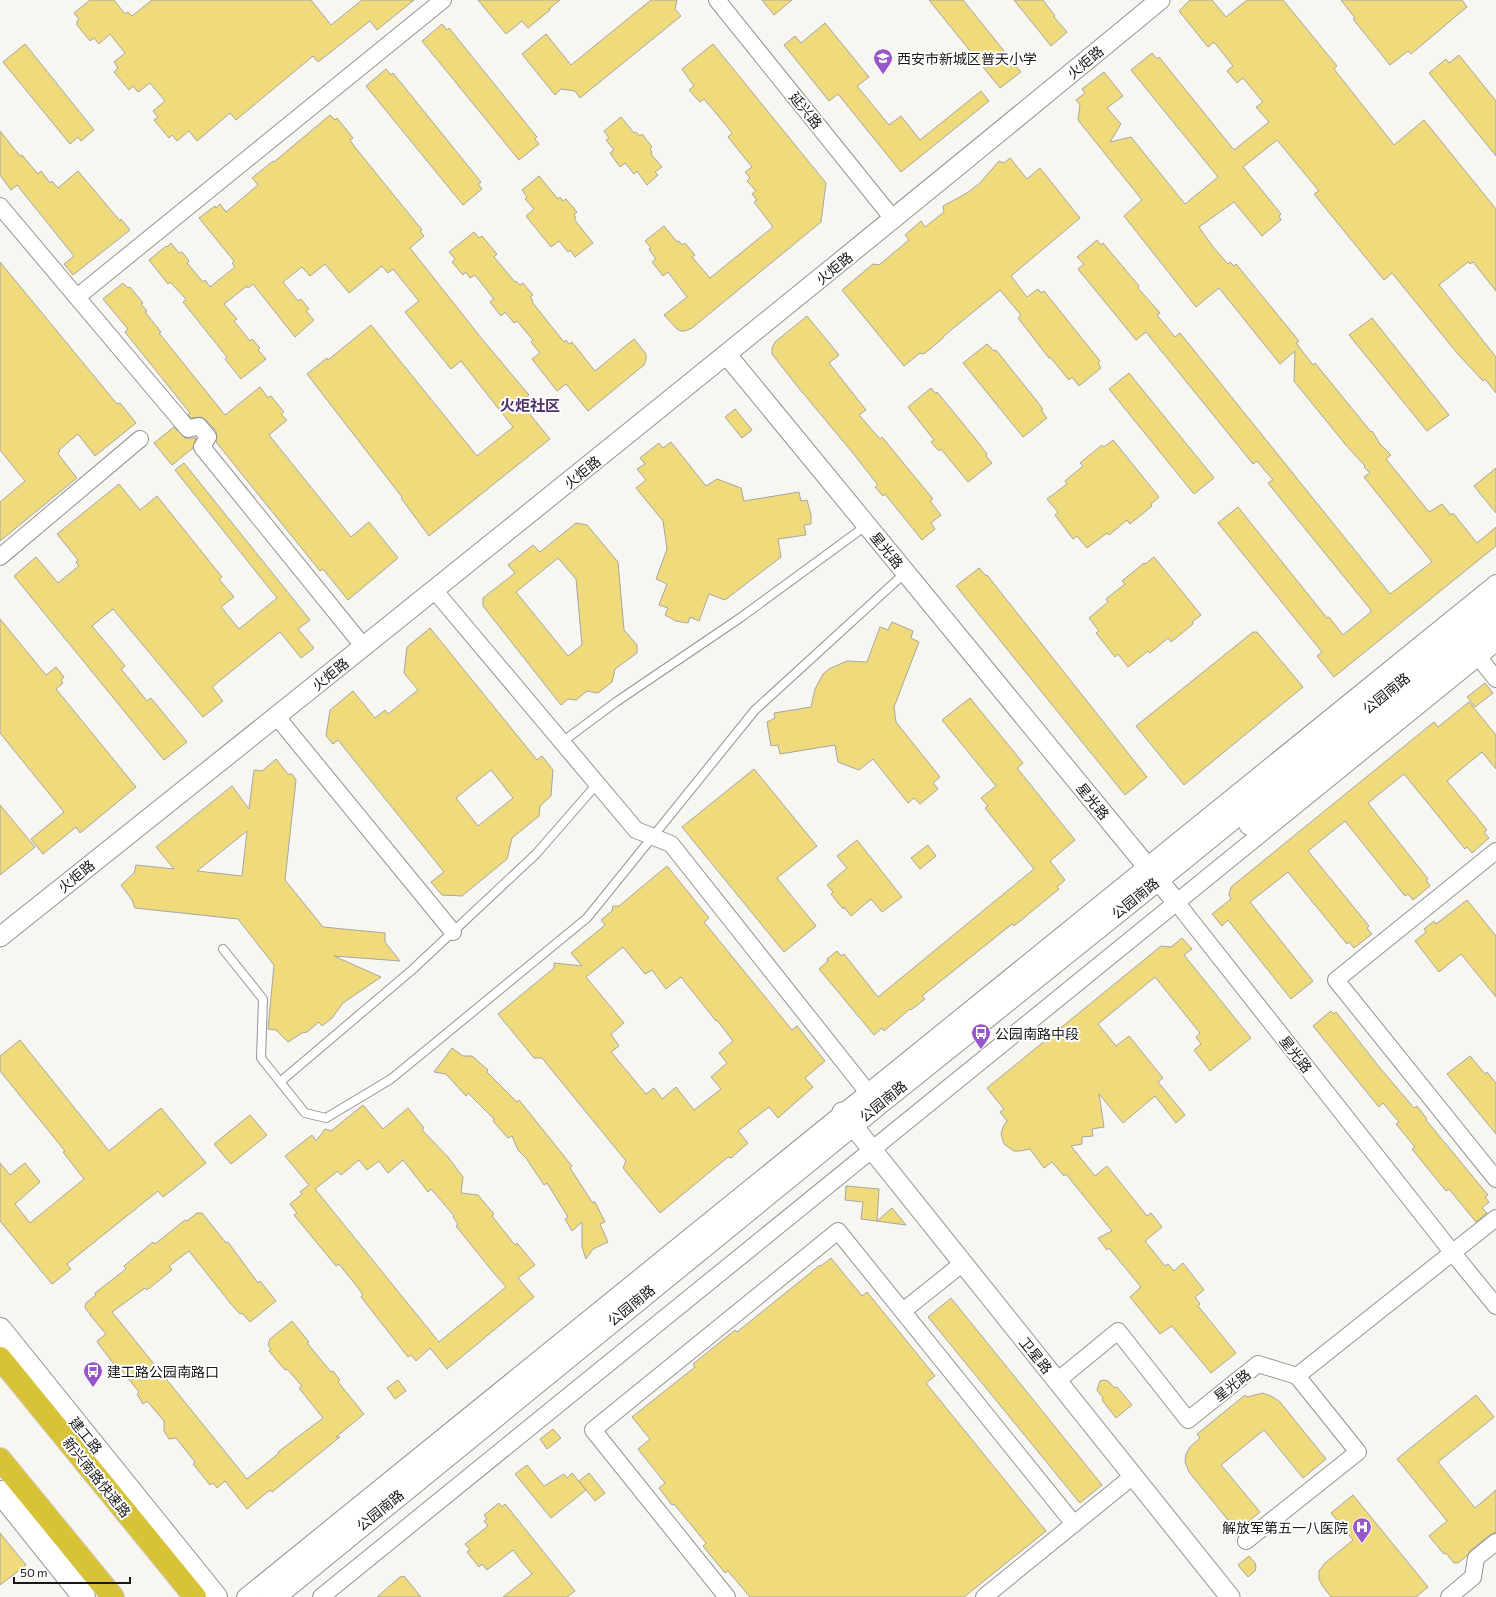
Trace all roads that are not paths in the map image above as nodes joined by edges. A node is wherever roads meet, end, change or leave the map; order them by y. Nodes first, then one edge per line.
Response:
1 (443, 0) edge
2 (717, 0) edge
3 (1160, 0) edge
4 (0, 206) edge
5 (894, 220) junction
6 (77, 297) junction
7 (727, 355) junction
8 (140, 439) dead end
9 (867, 525) junction
10 (0, 557) edge
11 (906, 573) junction
12 (1496, 583) edge
13 (435, 590) junction
14 (1496, 604) edge
15 (1496, 626) edge
16 (1464, 640) junction
17 (1496, 643) edge
18 (364, 647) junction
19 (1496, 679) edge
20 (277, 717) junction
21 (562, 742) junction
22 (597, 784) junction
23 (652, 836) junction
24 (1496, 851) edge
25 (1162, 885) junction
26 (453, 932) junction
27 (0, 937) edge
28 (223, 949) dead end
29 (280, 1082) junction
30 (873, 1098) junction
31 (857, 1131) junction
32 (1496, 1179) edge
33 (1496, 1218) edge
34 (1452, 1252) junction
35 (963, 1263) junction
36 (1496, 1306) edge
37 (903, 1311) junction
38 (0, 1329) edge
39 (0, 1358) edge
40 (1297, 1376) junction
41 (1057, 1381) junction
42 (0, 1459) edge
43 (1133, 1476) junction
44 (0, 1492) edge
45 (1074, 1524) junction
46 (1246, 1541) dead end
47 (1496, 1542) edge
48 (84, 1597) edge
49 (113, 1597) edge
50 (195, 1597) edge
51 (216, 1597) edge
52 (245, 1597) edge
53 (269, 1597) edge
54 (292, 1597) edge
55 (320, 1597) edge
56 (727, 1597) edge
57 (984, 1597) edge
58 (1230, 1597) edge
59 (1448, 1597) edge

1 - 6 street
2 - 5 street, 延兴路
3 - 5 street, 火炬路
4 - 6 street
5 - 7 street, 火炬路
6 - 18 street
7 - 9 street, 星光路
7 - 13 street, 火炬路
8 - 10 street
9 - 11 street, 星光路
9 - 21 lane
11 - 23 lane
11 - 25 street, 星光路
12 - 16 street
13 - 18 street, 火炬路
13 - 21 street
14 - 16 main road, 公园南路
15 - 16 main road, 公园南路
16 - 17 street
16 - 19 street
16 - 25 main road, 公园南路
16 - 25 street
18 - 20 street, 火炬路
20 - 26 street
20 - 27 street, 火炬路
21 - 22 street
22 - 23 street
22 - 26 lane
23 - 29 lane
23 - 30 street
24 - 32 street
25 - 30 main road, 公园南路
25 - 31 main road, 公园南路
25 - 34 street, 星光路
26 - 29 lane
28 - 29 lane
30 - 31 main road, 公园南路
31 - 35 street, 卫星路
31 - 52 street
31 - 53 main road, 公园南路
31 - 54 main road, 公园南路
31 - 55 street
33 - 34 street
34 - 36 street, 星光路
34 - 40 street
35 - 37 street
35 - 41 street, 卫星路
37 - 45 street
37 - 56 street
38 - 51 main road, 建工路
39 - 50 highway, 新兴南路快速路
40 - 41 street, 星光路
40 - 46 street
41 - 43 street, 卫星路
42 - 49 highway
43 - 45 street
43 - 58 street, 卫星路
44 - 48 main road
45 - 57 street
47 - 59 street

